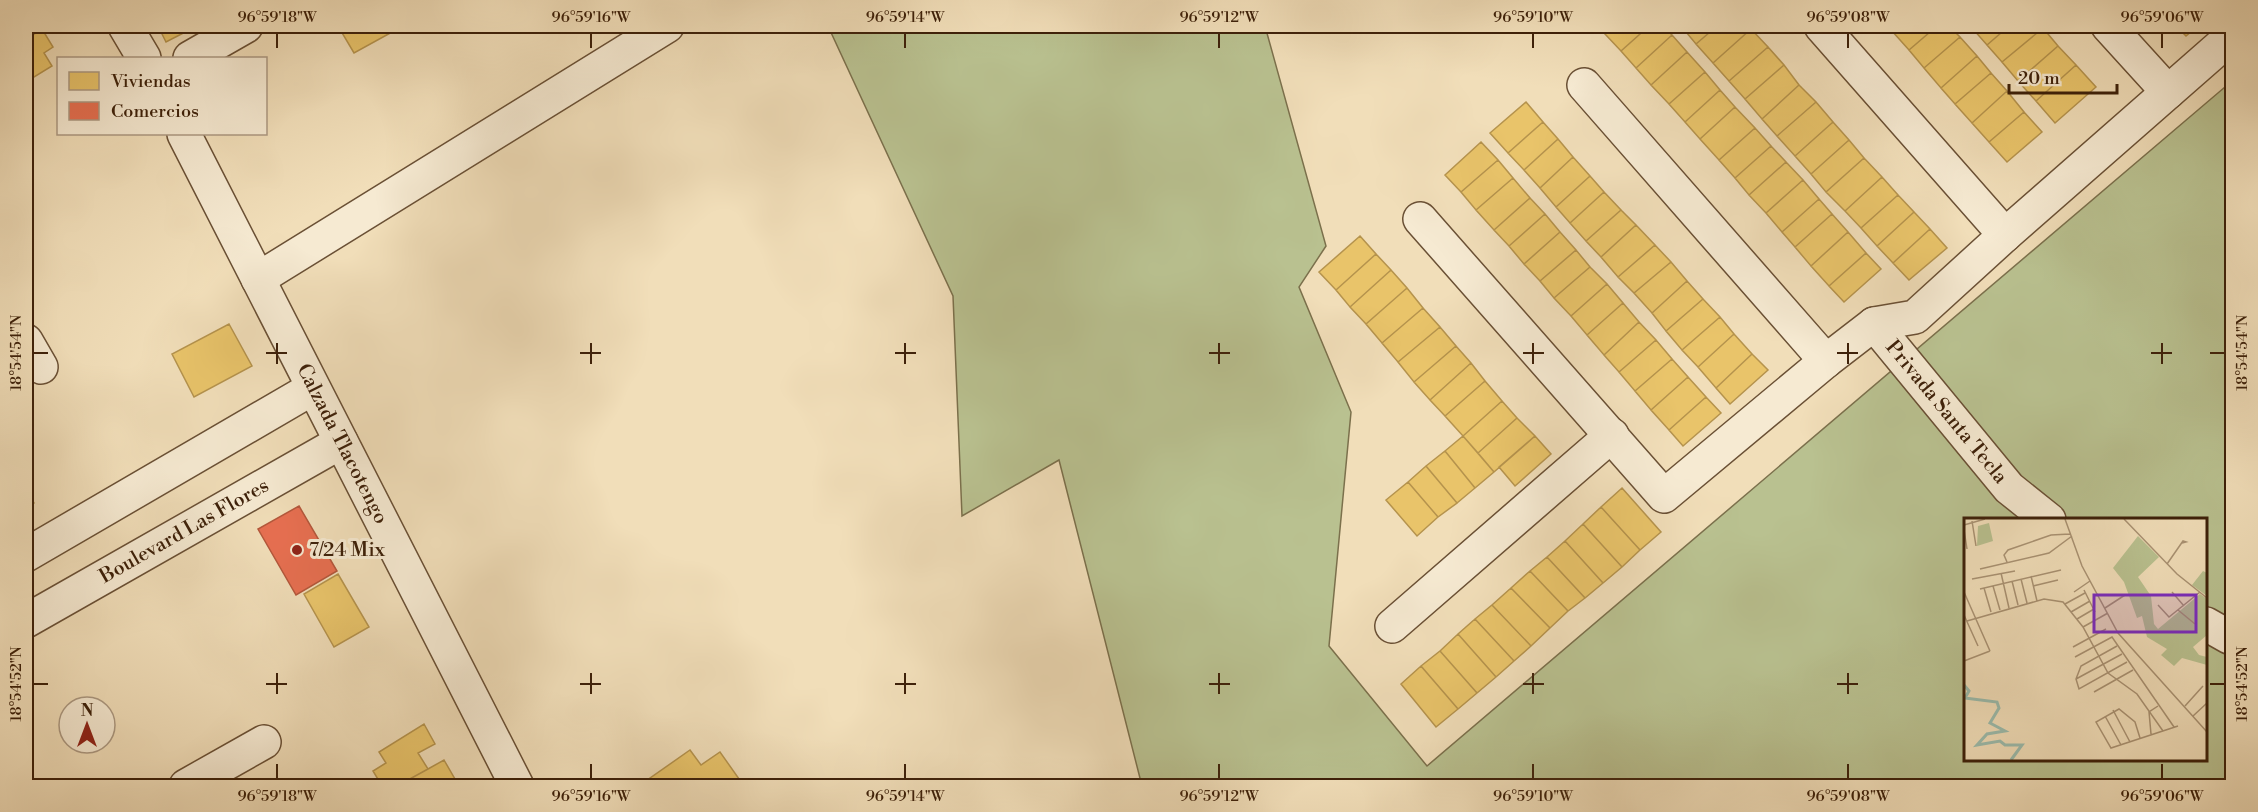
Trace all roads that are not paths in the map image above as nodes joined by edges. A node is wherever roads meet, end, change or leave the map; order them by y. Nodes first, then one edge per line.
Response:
1 (124, 26) edge
2 (246, 26) edge
3 (667, 26) edge
4 (1821, 26) edge
5 (2108, 26) edge
6 (2232, 36) edge
7 (143, 57) edge
8 (192, 57) edge
9 (1584, 85) dead end
10 (2168, 93) junction
11 (184, 135) edge
12 (1420, 219) dead end
13 (2005, 235) junction
14 (258, 279) junction
15 (1874, 324) junction
16 (1827, 360) junction
17 (313, 388) junction
18 (1612, 435) junction
19 (341, 442) junction
20 (2048, 518) edge
21 (26, 555) edge
22 (26, 621) edge
23 (1392, 626) dead end
24 (264, 742) dead end
25 (186, 786) edge
26 (518, 786) edge

1 - 7 street
2 - 8 street
3 - 14 street
4 - 13 street
5 - 10 street
6 - 10 street
9 - 16 street
10 - 13 street
11 - 14 street, Calzada Tlacotengo
12 - 18 street
13 - 15 street
14 - 17 street, Calzada Tlacotengo
15 - 16 street
15 - 20 street, Privada Santa Tecla
16 - 18 street
17 - 19 street, Calzada Tlacotengo
17 - 21 street
18 - 23 street
19 - 22 street, Boulevard Las Flores
19 - 26 street, Calzada Tlacotengo
24 - 25 street

